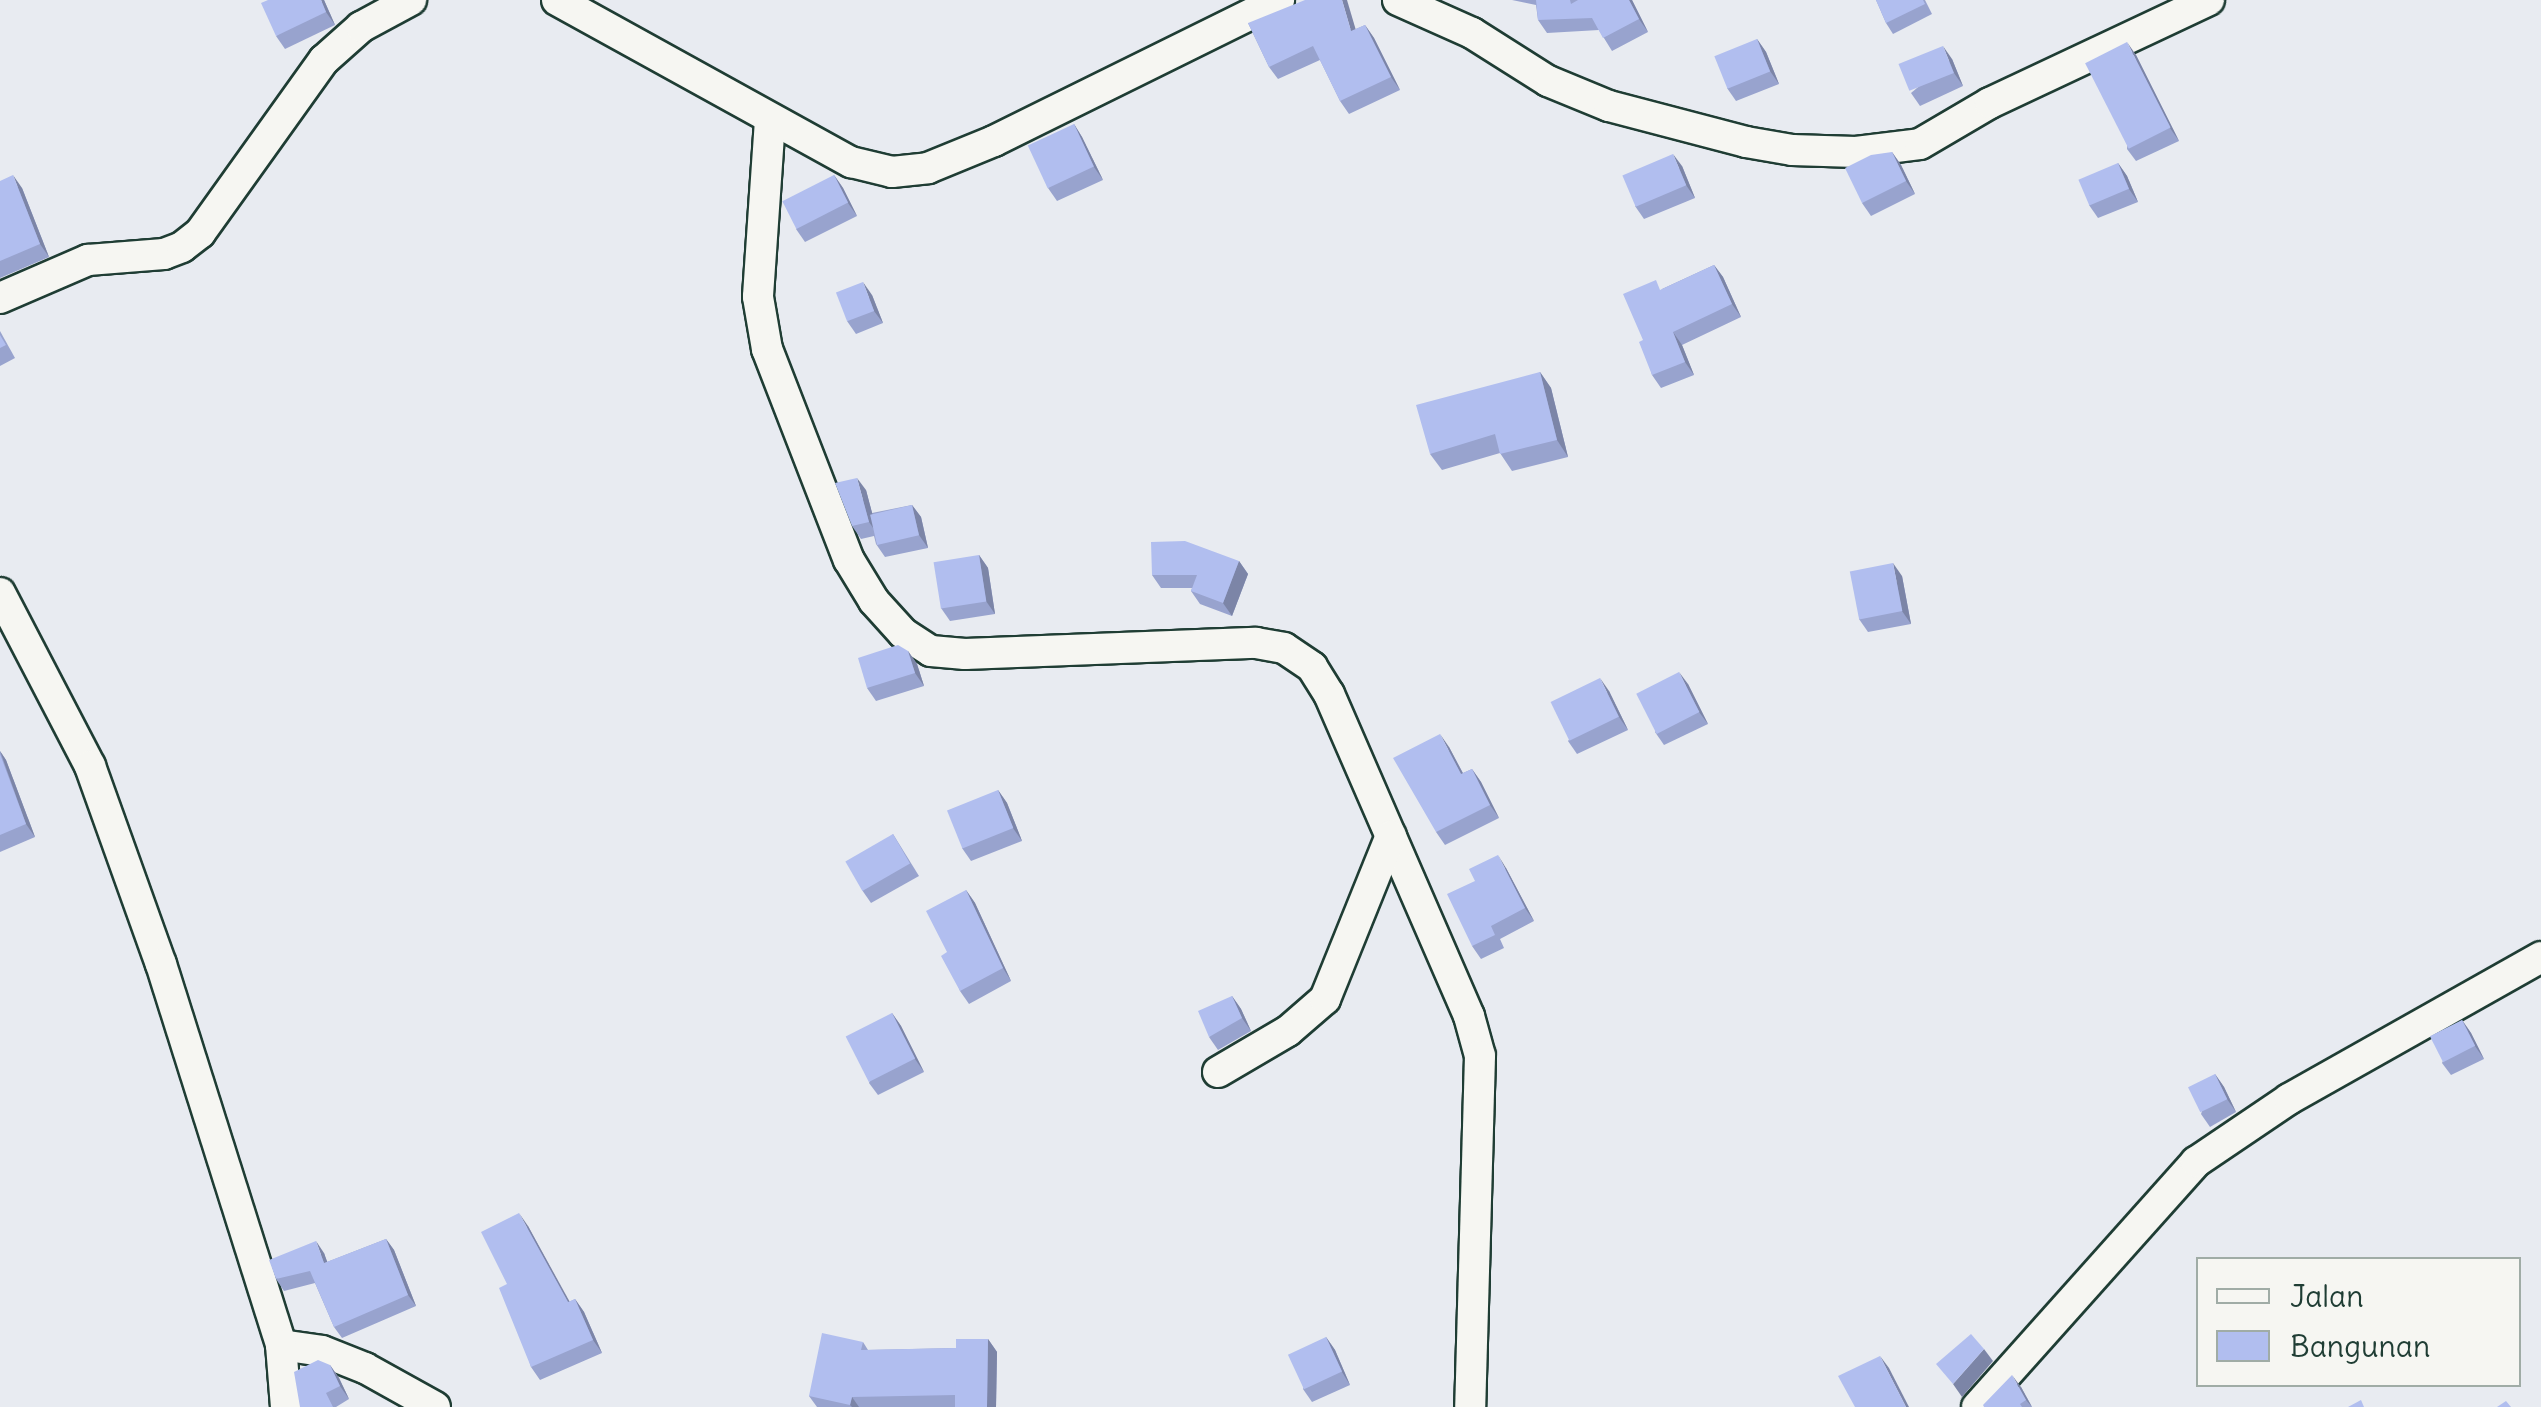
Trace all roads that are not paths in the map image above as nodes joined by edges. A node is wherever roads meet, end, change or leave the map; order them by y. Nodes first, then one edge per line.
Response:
1 (411, 0) edge
2 (558, 0) edge
3 (1280, 0) edge
4 (1398, 0) edge
5 (2209, 0) edge
6 (770, 120) junction
7 (0, 298) edge
8 (0, 593) edge
9 (1391, 836) junction
10 (2541, 957) edge
11 (1218, 1072) dead end
12 (281, 1345) junction
13 (286, 1407) edge
14 (436, 1407) edge
15 (1470, 1407) edge
16 (1977, 1407) edge

1 - 7 street
2 - 6 street
3 - 6 street
4 - 5 street
6 - 9 street
8 - 12 street
9 - 11 street
9 - 15 street
10 - 16 street
12 - 13 street
12 - 14 street

